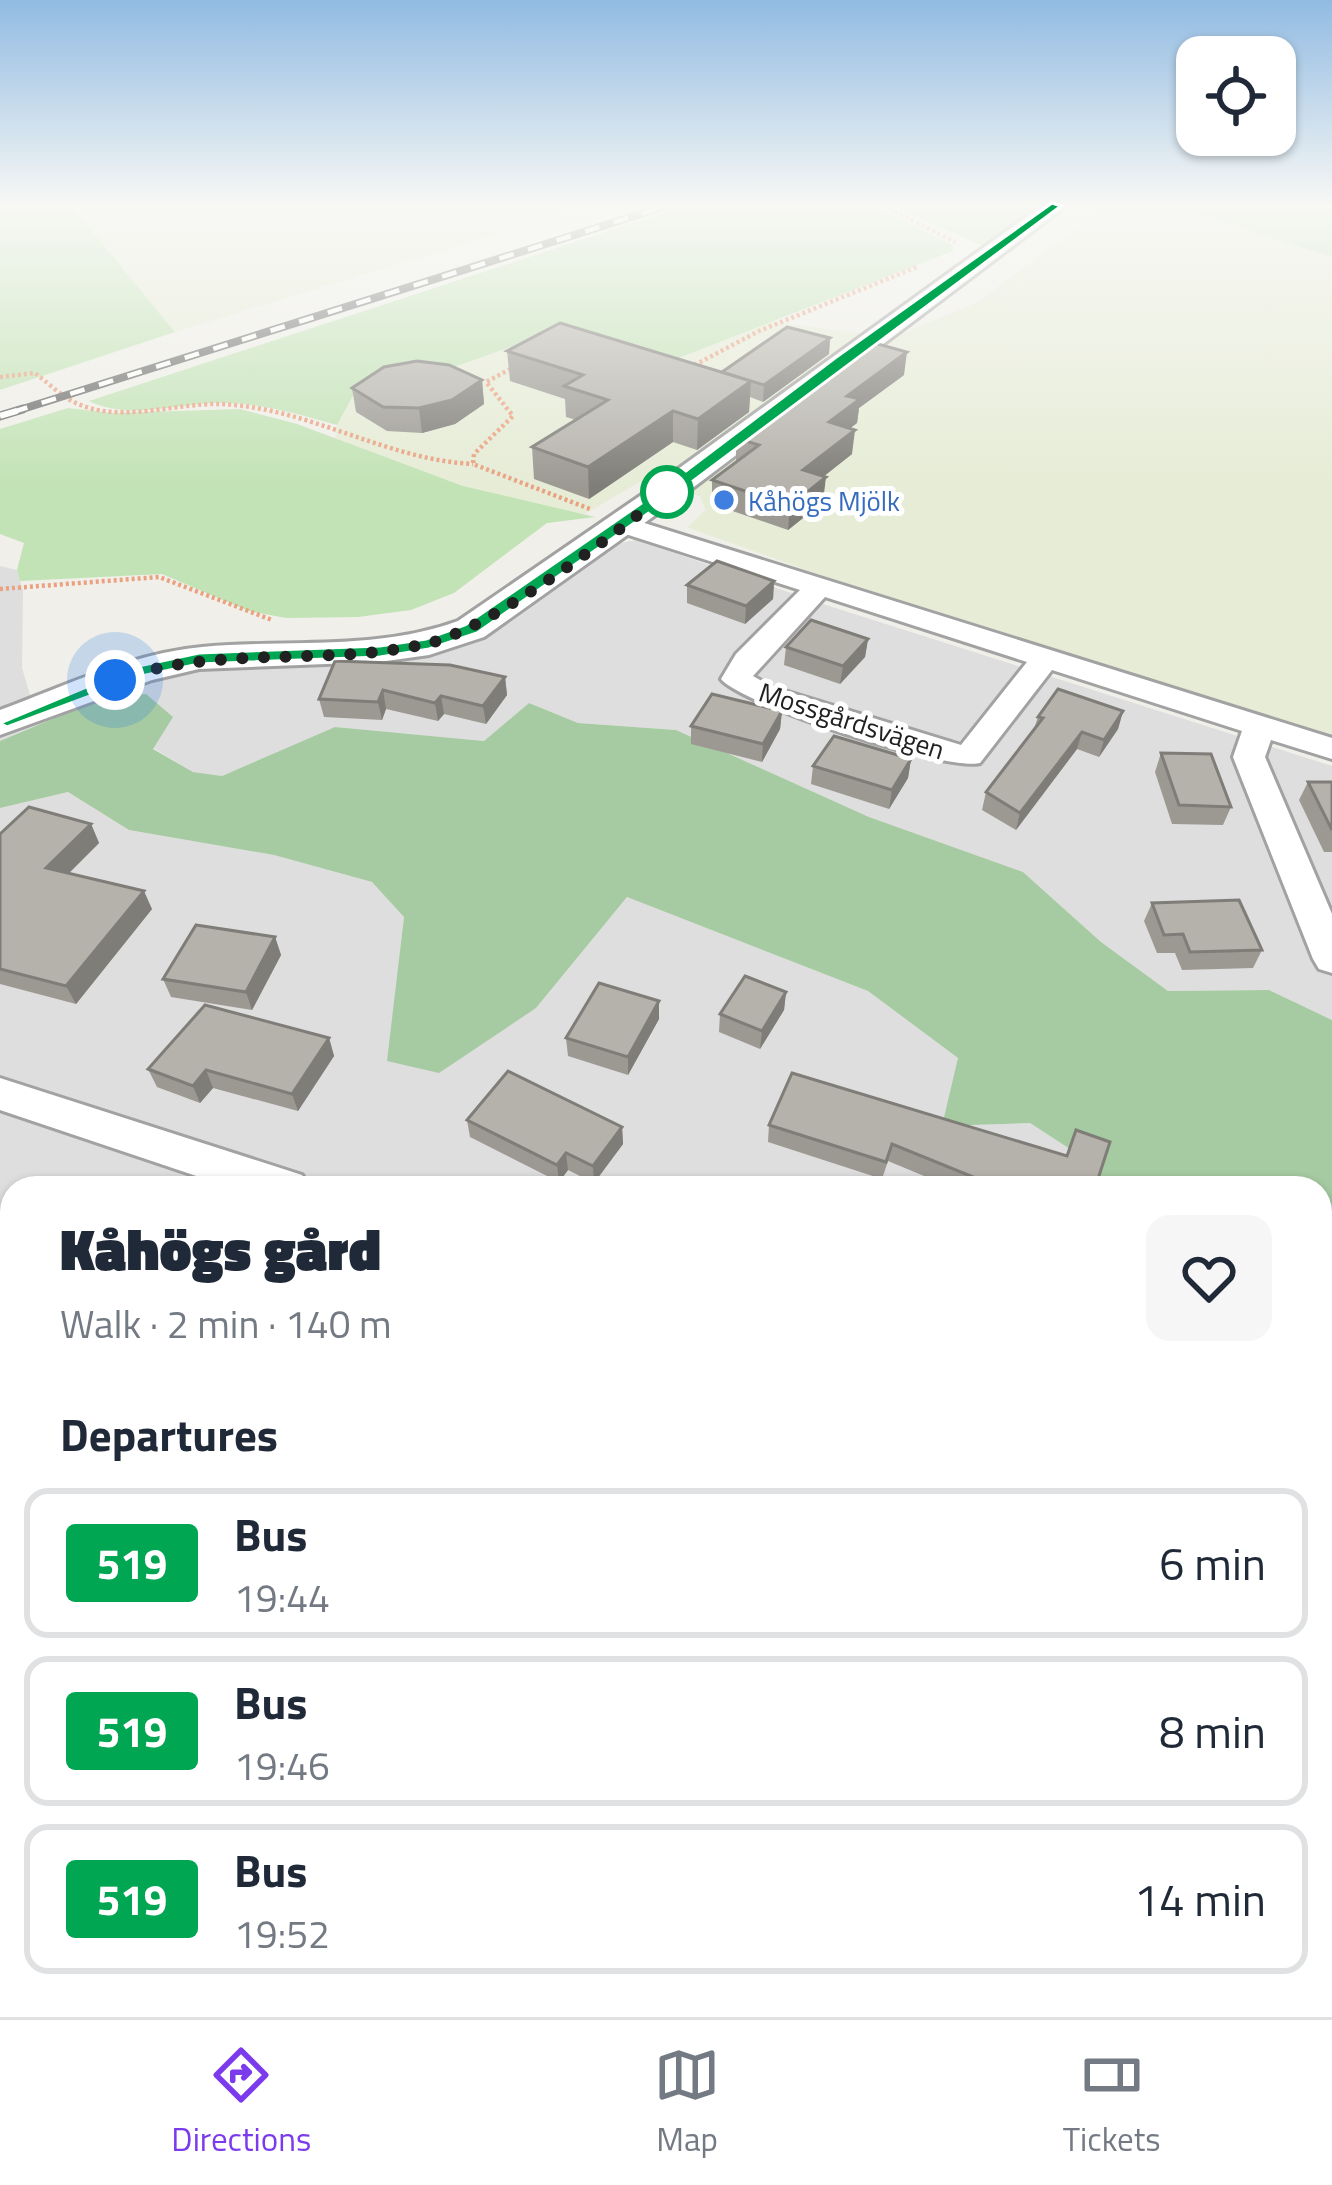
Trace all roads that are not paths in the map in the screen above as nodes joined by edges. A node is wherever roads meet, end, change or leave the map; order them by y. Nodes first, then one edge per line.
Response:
1 (927, 300) edge
2 (622, 524) junction
3 (820, 586) junction
4 (1046, 658) junction
5 (0, 723) edge
6 (1260, 725) junction
7 (1332, 748) edge
8 (1332, 958) edge
9 (0, 1094) edge
10 (250, 1176) edge

1 - 2 street
2 - 3 street
2 - 5 street
3 - 4 street
3 - 4 street, Mossgårdsvägen
4 - 6 street
6 - 7 street
6 - 8 street
9 - 10 street

